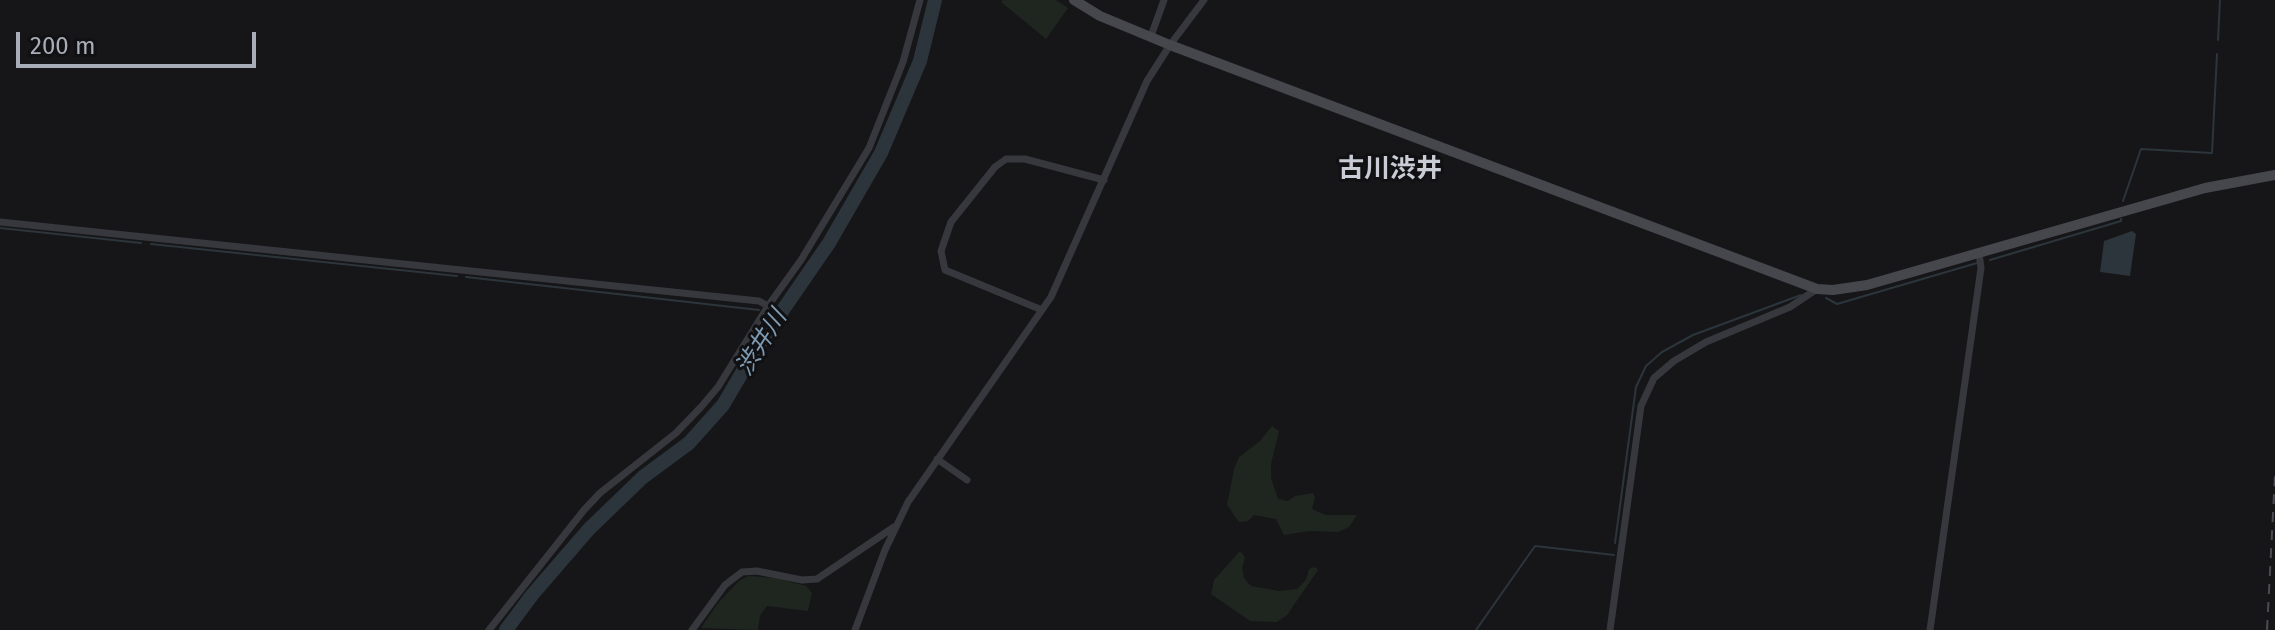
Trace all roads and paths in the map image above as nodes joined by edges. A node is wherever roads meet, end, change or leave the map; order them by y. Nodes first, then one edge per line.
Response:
1 (920, 0) edge
2 (1074, 0) edge
3 (1164, 0) edge
4 (1204, 0) edge
5 (1151, 36) junction
6 (1170, 45) junction
7 (2275, 175) edge
8 (1104, 180) junction
9 (0, 222) edge
10 (1979, 253) junction
11 (1817, 289) junction
12 (768, 306) junction
13 (1042, 310) junction
14 (937, 459) junction
15 (967, 480) dead end
16 (896, 526) junction
17 (489, 630) edge
18 (692, 630) edge
19 (855, 630) edge
20 (1610, 630) edge
21 (1930, 630) edge

1 - 12 street
2 - 5 street
3 - 5 street
4 - 6 street
5 - 6 street
6 - 8 street
6 - 11 street
7 - 10 street
8 - 13 street
8 - 13 street
9 - 12 street
10 - 11 street
10 - 21 street
11 - 20 street
12 - 17 street
13 - 14 street
14 - 15 street
14 - 16 street
16 - 18 street
16 - 19 street

